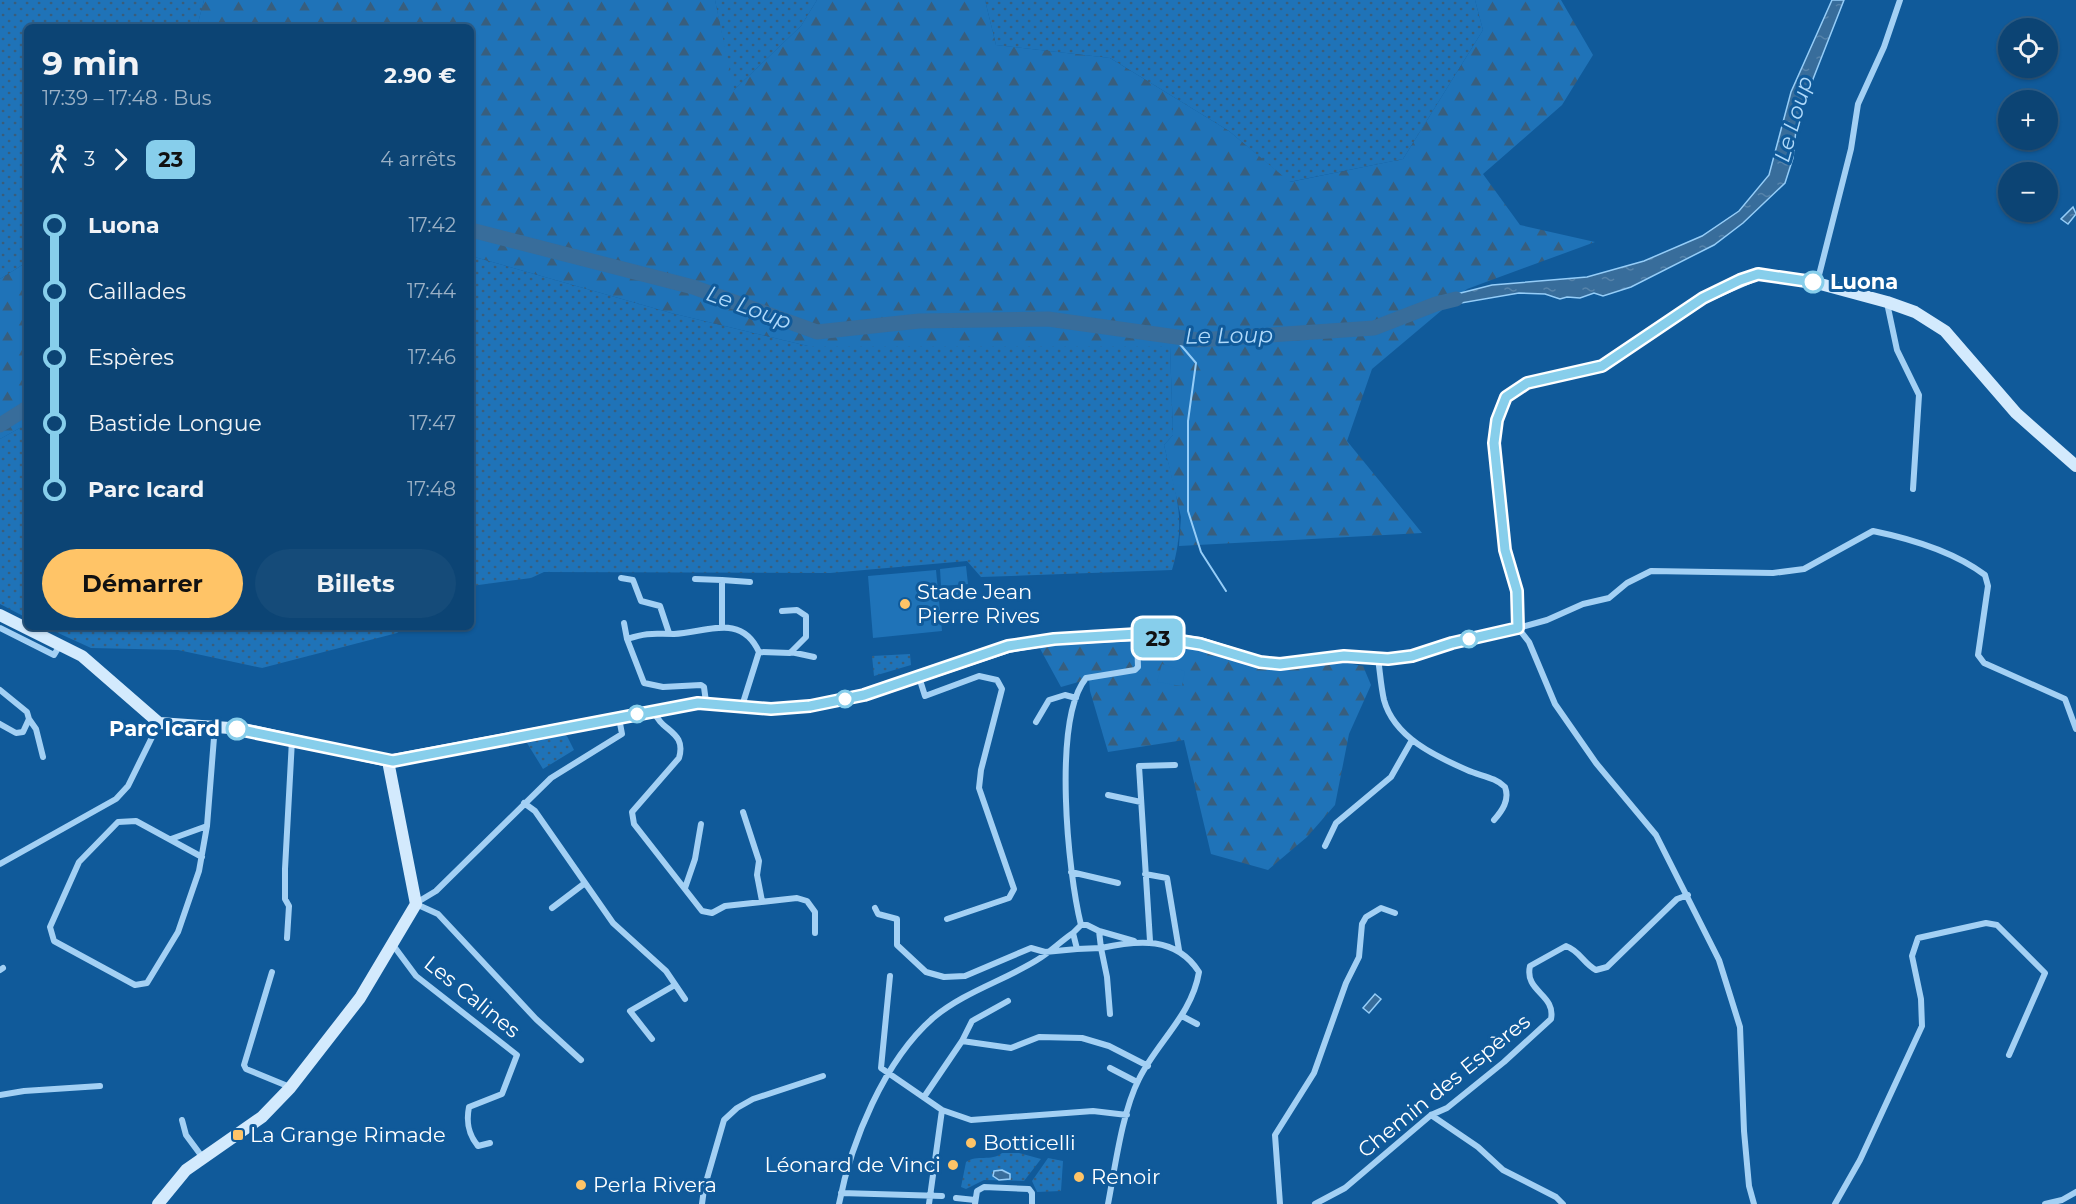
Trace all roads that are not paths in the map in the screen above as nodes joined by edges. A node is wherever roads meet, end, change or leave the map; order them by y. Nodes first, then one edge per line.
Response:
1 (1900, 0) edge
2 (1817, 283) junction
3 (1887, 303) junction
4 (2076, 466) edge
5 (1912, 489) dead end
6 (621, 578) dead end
7 (695, 579) dead end
8 (722, 580) junction
9 (750, 582) dead end
10 (782, 611) dead end
11 (0, 615) edge
12 (1517, 620) junction
13 (624, 623) dead end
14 (722, 626) junction
15 (24, 627) edge
16 (0, 628) edge
17 (30, 630) edge
18 (669, 633) junction
19 (1137, 634) junction
20 (627, 639) junction
21 (60, 645) junction
22 (759, 652) junction
23 (791, 652) junction
24 (814, 657) dead end
25 (1378, 658) junction
26 (919, 677) junction
27 (0, 690) edge
28 (1076, 698) junction
29 (706, 702) junction
30 (741, 707) junction
31 (653, 710) junction
32 (619, 717) junction
33 (29, 719) junction
34 (1036, 722) dead end
35 (159, 723) junction
36 (0, 724) edge
37 (215, 725) junction
38 (2076, 729) edge
39 (292, 740) junction
40 (1412, 740) junction
41 (43, 758) dead end
42 (388, 761) junction
43 (1175, 765) dead end
44 (1108, 795) dead end
45 (1141, 802) junction
46 (524, 803) junction
47 (743, 812) dead end
48 (1494, 820) dead end
49 (701, 824) dead end
50 (207, 825) junction
51 (171, 839) junction
52 (1325, 846) dead end
53 (202, 857) junction
54 (0, 864) edge
55 (1071, 872) junction
56 (1146, 874) junction
57 (585, 883) junction
58 (1118, 883) dead end
59 (685, 888) junction
60 (1688, 895) junction
61 (762, 901) junction
62 (416, 903) junction
63 (552, 908) dead end
64 (875, 909) dead end
65 (1395, 912) dead end
66 (947, 919) dead end
67 (1081, 925) junction
68 (1099, 931) junction
69 (814, 933) dead end
70 (1073, 933) junction
71 (286, 938) dead end
72 (1135, 941) junction
73 (1150, 941) junction
74 (393, 945) junction
75 (1101, 948) junction
76 (1077, 949) junction
77 (1179, 950) junction
78 (1045, 952) junction
79 (272, 972) dead end
80 (890, 976) dead end
81 (675, 985) junction
82 (685, 999) dead end
83 (1008, 1001) dead end
84 (1110, 1014) dead end
85 (1182, 1016) junction
86 (1197, 1023) dead end
87 (652, 1039) dead end
88 (962, 1041) junction
89 (2009, 1055) dead end
90 (581, 1060) dead end
91 (1148, 1065) junction
92 (1110, 1068) dead end
93 (889, 1074) junction
94 (823, 1076) dead end
95 (1137, 1083) junction
96 (100, 1086) dead end
97 (290, 1088) junction
98 (0, 1095) edge
99 (924, 1097) junction
100 (942, 1110) junction
101 (1127, 1115) junction
102 (1431, 1115) junction
103 (182, 1120) dead end
104 (490, 1143) dead end
105 (203, 1158) junction
106 (2076, 1192) edge
107 (841, 1193) junction
108 (929, 1194) junction
109 (942, 1196) dead end
110 (956, 1198) dead end
111 (975, 1202) edge
112 (158, 1204) edge
113 (702, 1204) edge
114 (839, 1204) edge
115 (929, 1204) edge
116 (1032, 1204) edge
117 (1108, 1204) edge
118 (1280, 1204) edge
119 (1315, 1204) edge
120 (1563, 1204) edge
121 (1754, 1204) edge
122 (1835, 1204) edge
123 (2045, 1204) edge

1 - 2 street
2 - 3 street
2 - 12 street
3 - 4 street
3 - 5 street
6 - 18 street
7 - 8 street
8 - 9 street
8 - 14 street
10 - 23 street
11 - 15 street
12 - 25 street
12 - 38 street
12 - 60 street
13 - 20 street
14 - 18 street
14 - 22 street
16 - 21 street
17 - 21 street
18 - 20 street
19 - 25 street
19 - 26 street
19 - 28 street
20 - 29 street
21 - 35 street
22 - 23 street
22 - 30 street
23 - 24 street
25 - 40 street
26 - 30 street
26 - 66 street
27 - 33 street
28 - 34 street
28 - 55 street
29 - 30 street
29 - 31 street
31 - 32 street
31 - 59 street
32 - 42 street
32 - 46 street
33 - 36 street
33 - 41 street
35 - 37 street
35 - 54 street
37 - 39 street
37 - 50 street
39 - 42 street
39 - 71 street
40 - 48 street
40 - 52 street
42 - 62 street
43 - 45 street
44 - 45 street
45 - 56 street
46 - 57 street
46 - 62 street
47 - 61 street
49 - 59 street
50 - 51 street
50 - 53 street
51 - 53 street
51 - 53 street
55 - 58 street
55 - 67 street
56 - 73 street
56 - 77 street
57 - 63 street
57 - 81 street
59 - 61 street
60 - 102 street, Chemin des Espères
60 - 121 street
61 - 69 street
62 - 74 street
62 - 90 street
64 - 78 street
65 - 118 street
67 - 68 street
67 - 70 street
68 - 72 street
68 - 75 street
70 - 76 street
70 - 78 street
72 - 73 street
72 - 75 street
73 - 77 street
74 - 97 street
74 - 104 street, Les Calines
75 - 76 street
75 - 84 street
76 - 78 street
77 - 85 street
78 - 93 street
79 - 97 street
80 - 93 street
81 - 82 street
81 - 87 street
83 - 88 street
85 - 86 street
85 - 91 street
88 - 91 street
88 - 99 street
89 - 122 street
91 - 95 street
92 - 95 street
93 - 99 street
93 - 107 street
94 - 113 street
95 - 101 street
96 - 98 street
97 - 105 street
99 - 100 street
100 - 101 street
100 - 108 street
101 - 117 street
102 - 119 street, Chemin des Espères
102 - 120 street
103 - 105 street
105 - 112 street
106 - 123 street
107 - 108 street
107 - 114 street
108 - 109 street
108 - 115 street
110 - 111 street
111 - 116 street

